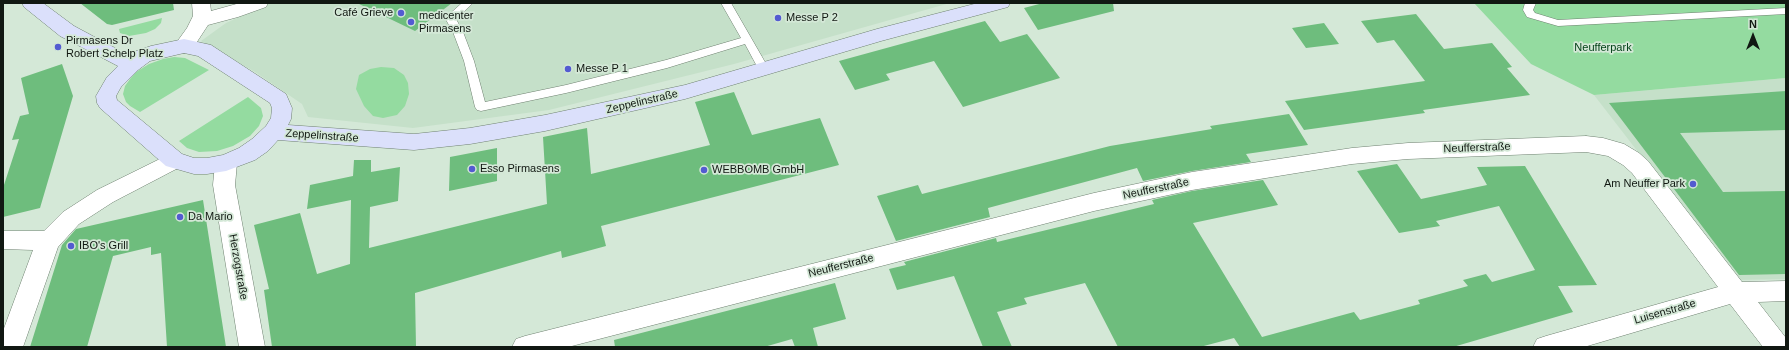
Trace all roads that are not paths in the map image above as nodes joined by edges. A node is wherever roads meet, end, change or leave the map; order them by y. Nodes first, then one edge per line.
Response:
1 (31, 3) edge
2 (259, 3) edge
3 (468, 3) edge
4 (726, 3) edge
5 (1001, 3) edge
6 (1531, 3) edge
7 (1786, 11) edge
8 (200, 12) edge
9 (747, 40) junction
10 (184, 46) junction
11 (131, 65) junction
12 (764, 69) junction
13 (272, 132) junction
14 (174, 160) junction
15 (226, 163) junction
16 (3, 240) edge
17 (49, 241) junction
18 (1786, 291) edge
19 (1736, 292) junction
20 (10, 347) edge
21 (252, 347) edge
22 (525, 347) edge
23 (1546, 347) edge
24 (1778, 347) edge

1 - 11 street
2 - 8 street
3 - 9 lane
4 - 9 lane
5 - 12 street, Zeppelinstraße
6 - 7 lane
8 - 10 street
9 - 12 lane
10 - 11 street
10 - 13 street
11 - 14 street
12 - 13 street, Zeppelinstraße
13 - 15 street
14 - 15 street
14 - 17 street
15 - 21 street, Herzogstraße
16 - 17 street
17 - 20 street
18 - 19 street, Luisenstraße
19 - 22 street, Neufferstraße
19 - 23 street, Luisenstraße
19 - 24 street, Neufferstraße

